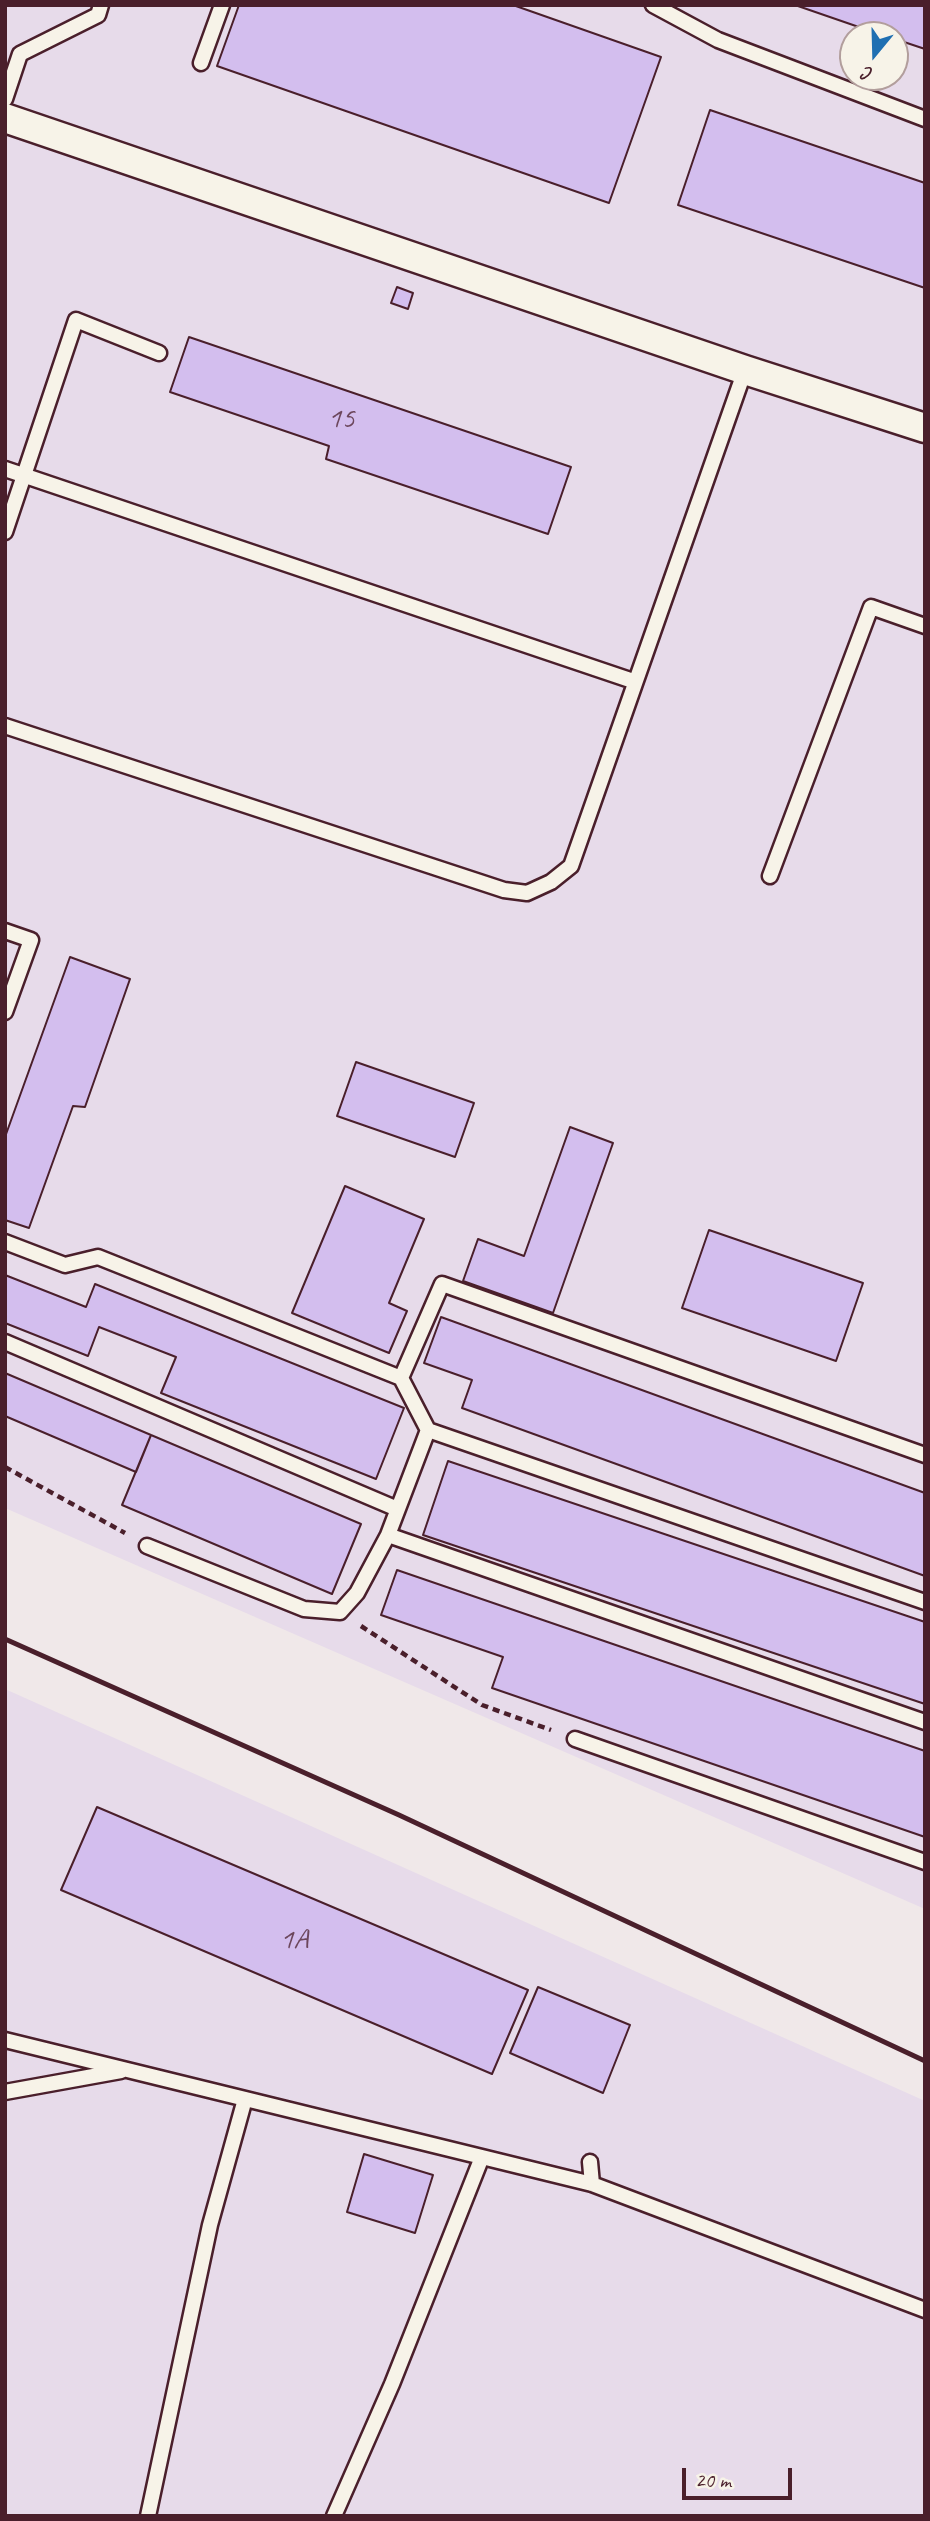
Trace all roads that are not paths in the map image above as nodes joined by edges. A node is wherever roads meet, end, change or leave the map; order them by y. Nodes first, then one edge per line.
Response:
1 (101, 5) edge
2 (222, 5) edge
3 (653, 5) edge
4 (201, 63) dead end
5 (5, 99) edge
6 (5, 118) edge
7 (925, 119) edge
8 (159, 353) dead end
9 (745, 370) junction
10 (925, 428) edge
11 (5, 469) edge
12 (25, 476) junction
13 (5, 532) edge
14 (925, 626) edge
15 (634, 681) junction
16 (5, 726) edge
17 (770, 876) dead end
18 (5, 931) edge
19 (5, 1012) edge
20 (5, 1241) edge
21 (5, 1342) edge
22 (401, 1378) junction
23 (428, 1430) junction
24 (925, 1455) edge
25 (395, 1508) junction
26 (388, 1535) junction
27 (147, 1546) road end
28 (925, 1602) edge
29 (925, 1722) edge
30 (575, 1739) road end
31 (925, 1862) edge
32 (5, 2040) edge
33 (125, 2070) junction
34 (5, 2092) edge
35 (245, 2099) junction
36 (482, 2157) junction
37 (590, 2162) dead end
38 (592, 2184) junction
39 (925, 2310) edge
40 (148, 2516) edge
41 (334, 2516) edge

1 - 5 lane
2 - 4 lane
3 - 7 lane
6 - 9 street
8 - 12 lane
9 - 10 street
9 - 15 lane
11 - 12 lane
12 - 13 lane
12 - 15 lane
14 - 17 lane
15 - 16 lane
18 - 19 lane
20 - 22 lane
21 - 25 lane
22 - 23 lane
22 - 24 lane
23 - 25 lane
23 - 28 lane
25 - 26 lane
26 - 27 lane
26 - 29 lane
30 - 31 lane
32 - 33 lane
33 - 34 lane
33 - 35 lane
35 - 36 lane
35 - 40 lane
36 - 38 lane
36 - 41 lane
37 - 38 lane
38 - 39 lane

